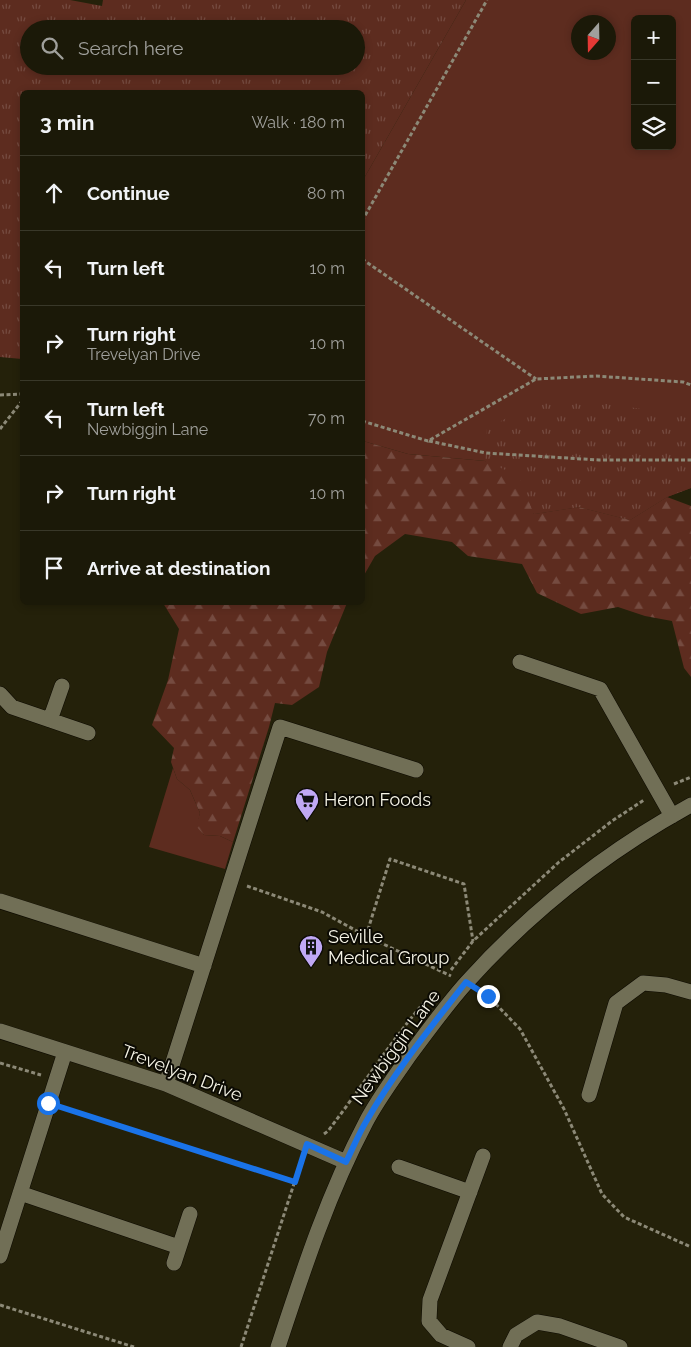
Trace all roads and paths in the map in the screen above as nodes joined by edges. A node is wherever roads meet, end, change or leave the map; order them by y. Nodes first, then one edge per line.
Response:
1 (487, 0) edge
2 (365, 216) edge
3 (365, 261) edge
4 (536, 379) junction
5 (691, 385) edge
6 (0, 394) edge
7 (20, 394) edge
8 (20, 404) edge
9 (365, 422) edge
10 (0, 429) edge
11 (428, 441) junction
12 (691, 460) edge
13 (520, 662) dead end
14 (62, 686) dead end
15 (0, 694) edge
16 (50, 720) junction
17 (88, 733) dead end
18 (416, 770) dead end
19 (691, 805) edge
20 (672, 816) junction
21 (231, 881) junction
22 (0, 901) edge
23 (366, 936) junction
24 (473, 941) dead end
25 (204, 966) junction
26 (466, 982) junction
27 (691, 992) edge
28 (0, 1031) edge
29 (65, 1052) junction
30 (0, 1062) edge
31 (166, 1084) junction
32 (589, 1095) dead end
33 (48, 1103) junction
34 (307, 1144) junction
35 (483, 1156) dead end
36 (346, 1162) junction
37 (399, 1167) dead end
38 (295, 1182) junction
39 (470, 1192) junction
40 (20, 1193) junction
41 (190, 1214) dead end
42 (179, 1247) junction
43 (691, 1247) edge
44 (0, 1256) edge
45 (174, 1263) dead end
46 (0, 1305) edge
47 (134, 1347) edge
48 (241, 1347) edge
49 (278, 1347) edge
50 (468, 1347) edge
51 (510, 1347) edge
52 (620, 1347) edge

1 - 2 path
3 - 4 path
4 - 5 path
4 - 11 path
6 - 7 path
8 - 10 path
9 - 11 path
11 - 12 path
13 - 20 street
14 - 16 street
15 - 16 street
16 - 17 street
18 - 21 street
19 - 20 street, Newbiggin Lane
20 - 26 street, Newbiggin Lane
21 - 23 path
21 - 25 street
22 - 25 street
23 - 24 path
23 - 26 path
25 - 31 street
26 - 36 street, Newbiggin Lane
26 - 43 path
27 - 32 street
28 - 29 street, Trevelyan Drive
29 - 31 street, Trevelyan Drive
29 - 33 street
30 - 33 path
31 - 34 street, Trevelyan Drive
33 - 38 path
33 - 40 street
34 - 36 street, Trevelyan Drive
34 - 38 path
35 - 39 street
36 - 49 street, Newbiggin Lane
37 - 39 street
38 - 48 path
39 - 50 street
40 - 42 street
40 - 44 street
41 - 42 street
42 - 45 street
46 - 47 path
51 - 52 street

